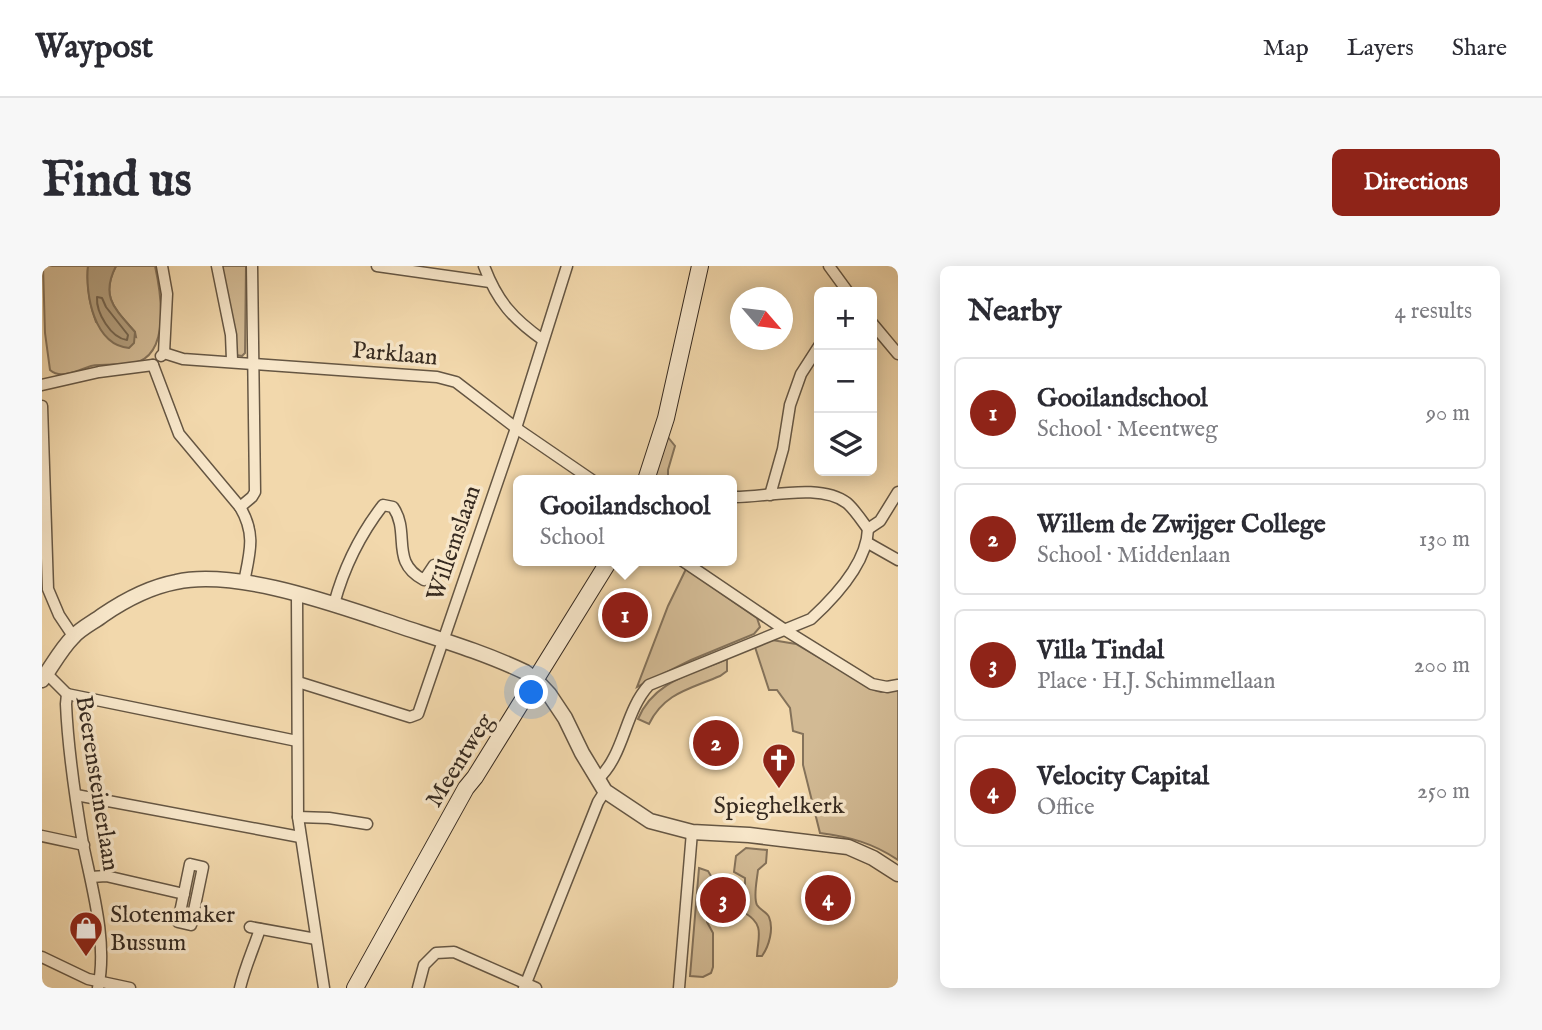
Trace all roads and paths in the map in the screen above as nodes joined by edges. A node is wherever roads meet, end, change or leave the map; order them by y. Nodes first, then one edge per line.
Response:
1 (162, 266) edge
2 (217, 266) edge
3 (252, 266) edge
4 (377, 266) edge
5 (484, 266) edge
6 (567, 266) edge
7 (700, 266) edge
8 (829, 266) edge
9 (490, 282) junction
10 (844, 287) edge
11 (877, 329) edge
12 (543, 340) junction
13 (816, 350) edge
14 (164, 353) junction
15 (898, 354) edge
16 (232, 360) junction
17 (253, 362) junction
18 (153, 365) junction
19 (42, 385) edge
20 (42, 406) edge
21 (516, 428) junction
22 (585, 475) edge
23 (648, 475) edge
24 (43, 486) edge
25 (898, 492) edge
26 (770, 495) junction
27 (737, 496) edge
28 (240, 507) junction
29 (44, 522) edge
30 (868, 530) junction
31 (868, 543) junction
32 (898, 560) edge
33 (433, 565) dead end
34 (606, 566) edge
35 (690, 566) edge
36 (244, 582) junction
37 (45, 589) edge
38 (297, 594) junction
39 (334, 604) junction
40 (785, 630) junction
41 (73, 636) junction
42 (442, 640) junction
43 (44, 677) edge
44 (536, 680) junction
45 (298, 682) junction
46 (898, 685) edge
47 (67, 694) junction
48 (297, 741) junction
49 (601, 786) junction
50 (76, 795) junction
51 (298, 817) junction
52 (367, 824) dead end
53 (692, 832) junction
54 (42, 836) edge
55 (300, 837) junction
56 (84, 845) junction
57 (898, 874) edge
58 (91, 877) junction
59 (184, 894) junction
60 (316, 939) junction
61 (42, 957) edge
62 (99, 985) edge
63 (529, 987) edge
64 (130, 988) edge
65 (240, 988) edge
66 (324, 988) edge
67 (355, 988) edge
68 (418, 988) edge
69 (679, 988) edge

1 - 14 street
2 - 16 street
3 - 17 street
4 - 9 street
5 - 9 street
6 - 12 street, Willemslaan
7 - 23 main road
8 - 10 street
9 - 12 street
11 - 15 street
12 - 21 street, Willemslaan
13 - 26 street
14 - 16 street, Parklaan
14 - 18 street
16 - 17 street, Parklaan
17 - 21 street, Parklaan
17 - 28 street
18 - 19 street
18 - 28 street
20 - 24 street
21 - 22 street, Parklaan
21 - 42 street, Willemslaan
24 - 29 street
25 - 30 street
26 - 27 street
26 - 30 street
28 - 36 street
29 - 37 street
30 - 31 street
31 - 32 street
31 - 40 street
33 - 39 street
34 - 44 main road, Meentweg
35 - 40 street
36 - 38 street
36 - 41 street
37 - 41 street
38 - 39 street
38 - 45 street
39 - 42 street
40 - 46 street
40 - 49 street
41 - 43 street
42 - 44 street
42 - 45 street, Willemslaan
43 - 47 street, Beerensteinerlaan
44 - 49 street
44 - 67 main road, Meentweg
45 - 48 street
47 - 48 street
47 - 50 street, Beerensteinerlaan
48 - 51 street
49 - 53 street
49 - 63 street
50 - 55 street
50 - 56 street, Beerensteinerlaan
51 - 52 street
51 - 55 street
53 - 57 street
53 - 69 street
54 - 56 street
55 - 60 street
56 - 58 street, Beerensteinerlaan
58 - 59 street
58 - 62 street, Beerensteinerlaan
59 - 59 street
60 - 65 street
60 - 66 street
61 - 62 street
62 - 64 street
63 - 68 street

